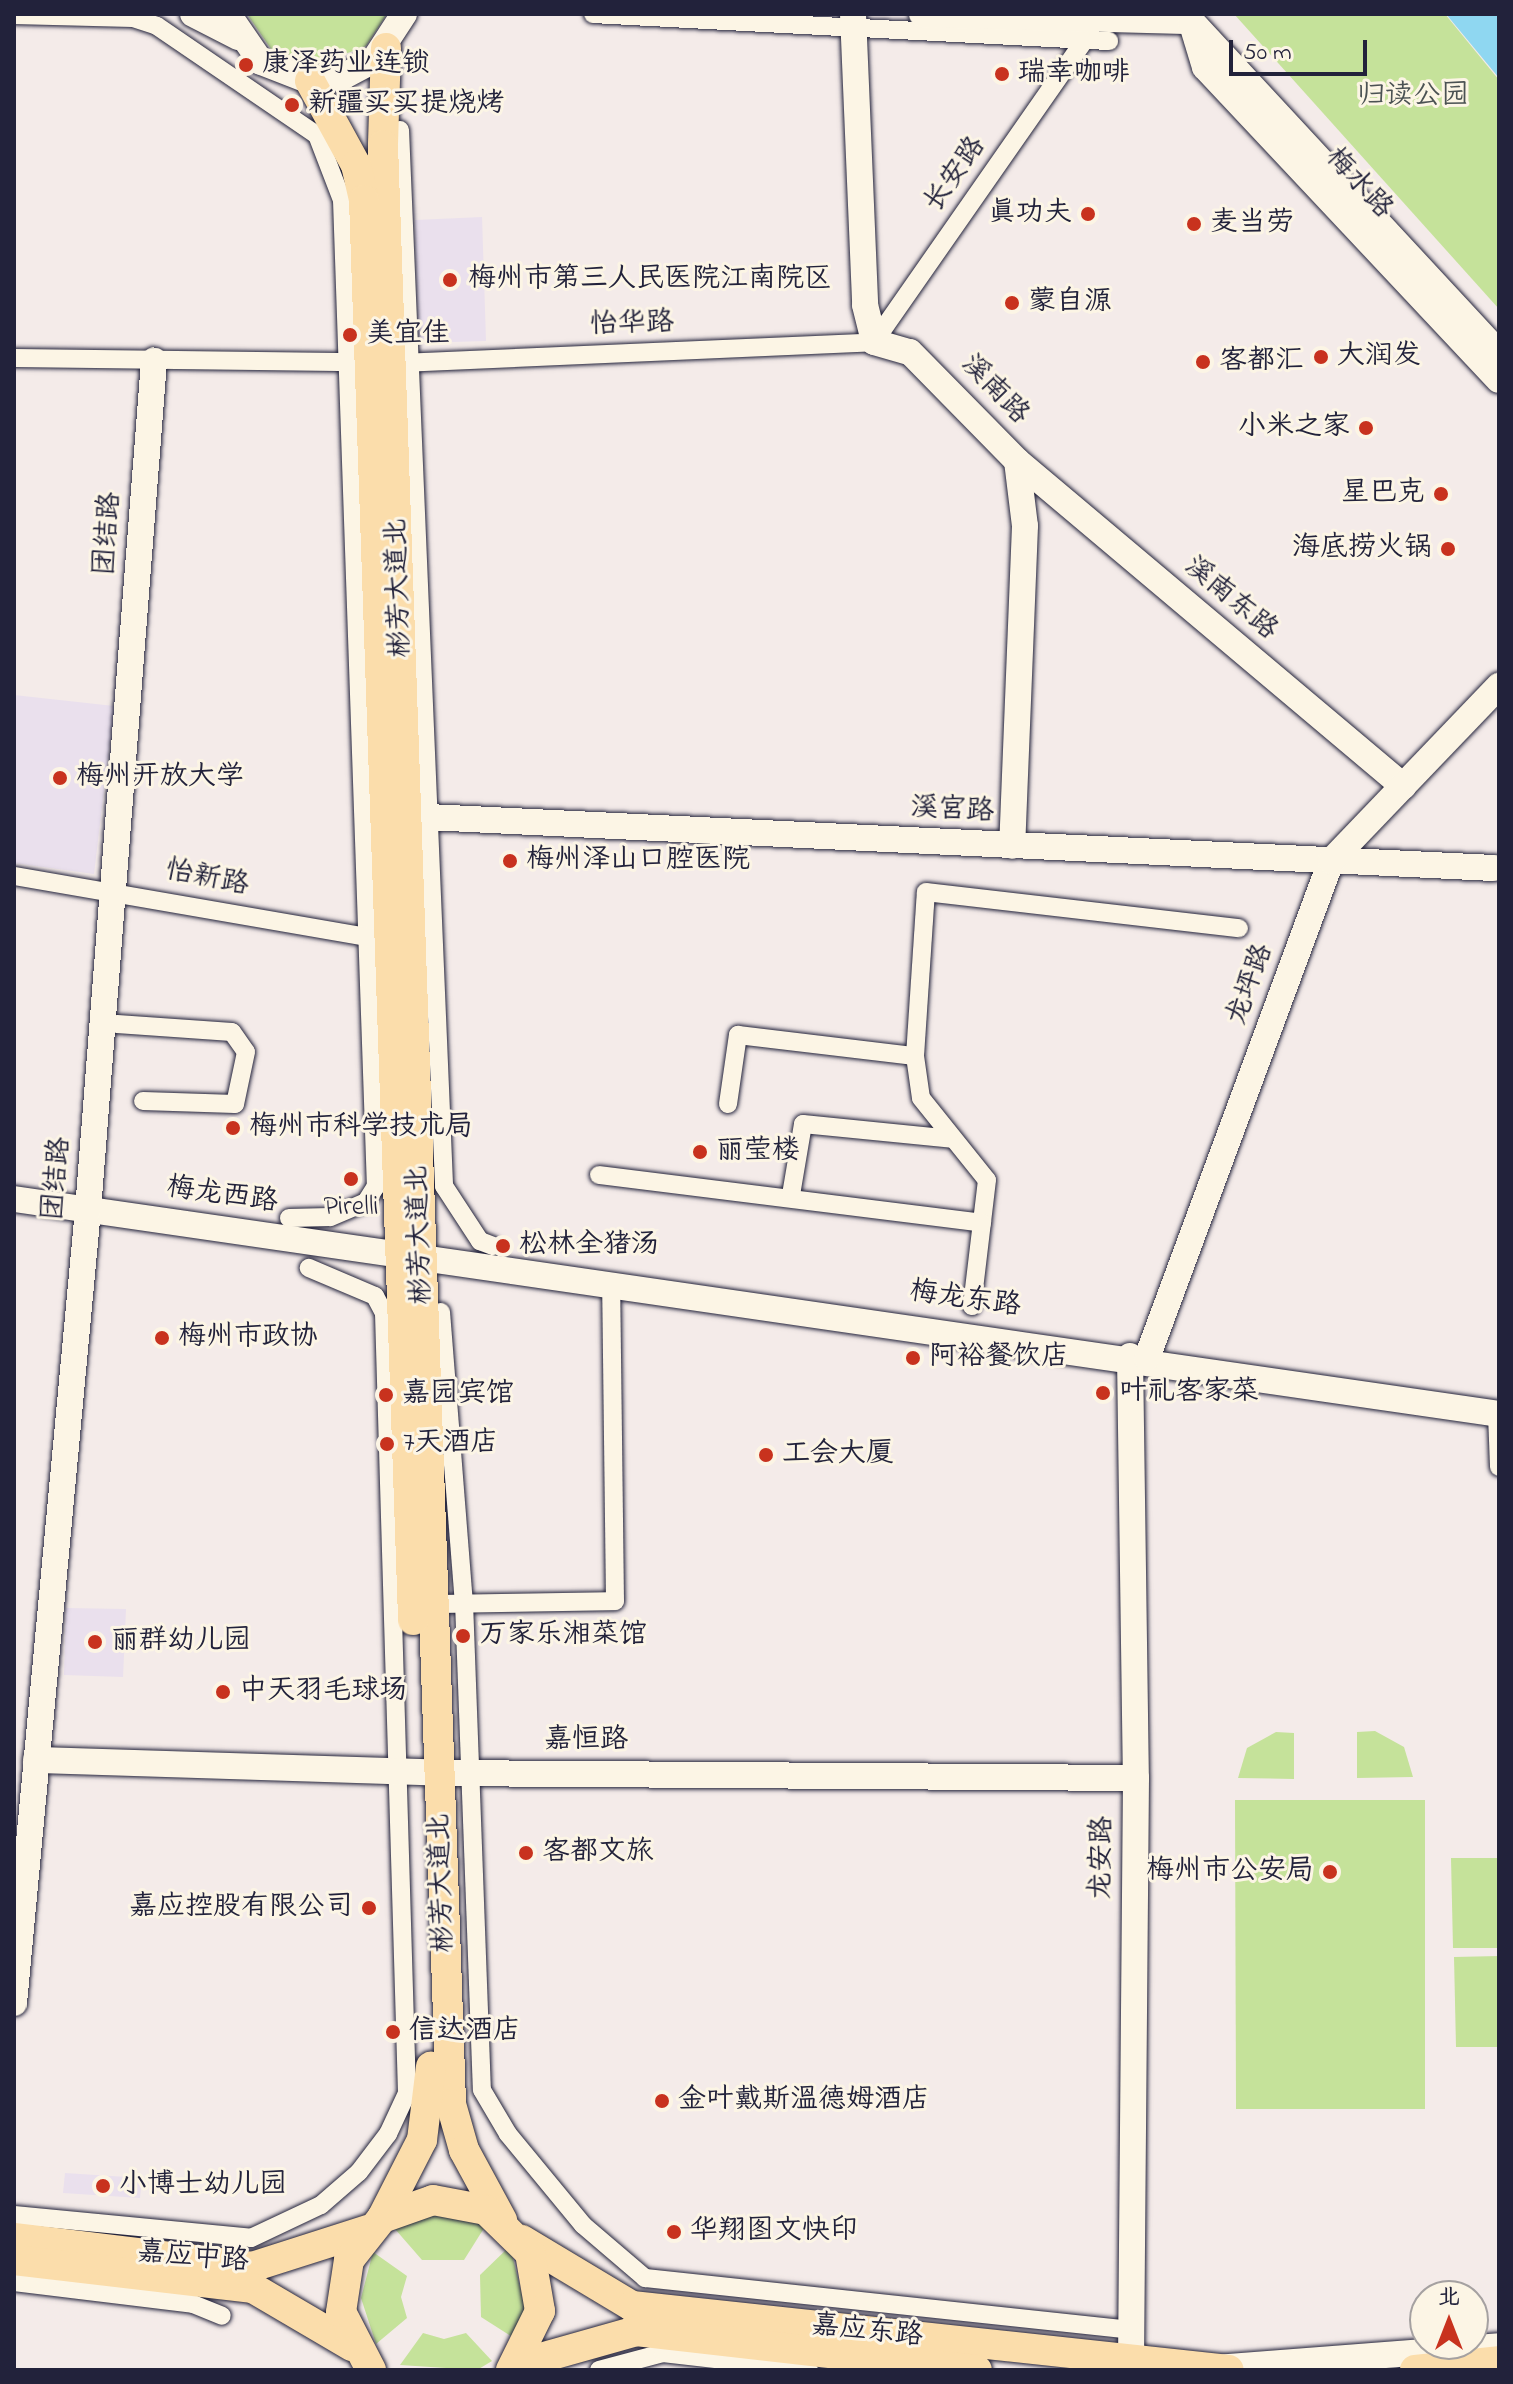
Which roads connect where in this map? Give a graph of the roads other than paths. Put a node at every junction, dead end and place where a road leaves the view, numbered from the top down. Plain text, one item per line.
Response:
1 (193, 14) edge
2 (426, 14) edge
3 (593, 14) edge
4 (922, 14) edge
5 (14, 15) edge
6 (1188, 17) edge
7 (854, 24) edge
8 (233, 25) edge
9 (396, 31) edge
10 (1084, 41) junction
11 (1109, 41) dead end
12 (310, 81) junction
13 (400, 130) dead end
14 (874, 342) junction
15 (1499, 353) edge
16 (14, 358) edge
17 (154, 361) junction
18 (380, 362) junction
19 (1499, 380) edge
20 (1017, 461) junction
21 (1499, 686) edge
22 (1403, 786) junction
23 (418, 816) junction
24 (1012, 846) junction
25 (1331, 861) junction
26 (1494, 868) dead end
27 (14, 876) edge
28 (115, 890) junction
29 (1239, 928) dead end
30 (379, 940) junction
31 (117, 1024) dead end
32 (915, 1056) junction
33 (143, 1101) dead end
34 (728, 1104) dead end
35 (952, 1139) junction
36 (599, 1175) dead end
37 (791, 1195) junction
38 (14, 1199) edge
39 (88, 1210) junction
40 (289, 1218) dead end
41 (982, 1223) junction
42 (493, 1246) dead end
43 (410, 1255) junction
44 (309, 1268) dead end
45 (611, 1283) junction
46 (972, 1306) dead end
47 (441, 1312) dead end
48 (1138, 1357) junction
49 (1498, 1414) edge
50 (1499, 1467) edge
51 (464, 1602) junction
52 (434, 1604) junction
53 (36, 1760) junction
54 (417, 1772) junction
55 (472, 1772) junction
56 (1136, 1778) junction
57 (14, 2003) edge
58 (14, 2215) edge
59 (375, 2224) junction
60 (512, 2230) junction
61 (14, 2238) edge
62 (14, 2260) edge
63 (14, 2282) edge
64 (222, 2316) dead end
65 (1131, 2330) junction
66 (352, 2346) junction
67 (1499, 2346) edge
68 (1131, 2361) junction
69 (1499, 2361) edge
70 (886, 2365) edge
71 (513, 2368) edge
72 (1223, 2369) edge
73 (371, 2370) edge
74 (599, 2370) edge
75 (809, 2370) edge
76 (977, 2370) edge
77 (1415, 2370) edge

1 - 8 street
2 - 9 street
3 - 7 street
4 - 6 street
5 - 18 street
6 - 15 street, 梅水路
6 - 19 street, 梅水路
7 - 10 street
7 - 14 street
8 - 12 street
9 - 12 street
9 - 18 main road, 彬芳大道北
10 - 11 street
10 - 14 street, 长安路
12 - 18 main road, 彬芳大道北
13 - 18 street
14 - 18 street, 怡华路
14 - 20 street, 溪南路
16 - 17 street, 怡华路
17 - 18 street, 怡华路
17 - 28 street, 团结路
18 - 23 main road, 彬芳大道北
18 - 30 main road, 彬芳大道北
20 - 22 street, 溪南东路
20 - 24 street, 溪南路
21 - 22 street, 龙坪路
22 - 25 street, 龙坪路
23 - 24 street, 溪宫路
23 - 42 street
23 - 43 main road, 彬芳大道北
24 - 25 street, 溪宫路
25 - 26 street, 溪宫路
25 - 48 street, 龙坪路
27 - 28 street, 怡新路
28 - 30 street, 怡新路
28 - 39 street, 团结路
29 - 32 street
30 - 40 street
30 - 43 main road, 彬芳大道北
31 - 33 street
32 - 34 street
32 - 35 street
35 - 37 street
35 - 41 street
36 - 37 street
37 - 41 street
38 - 39 street, 梅龙西路
39 - 43 street, 梅龙西路
39 - 53 street, 团结路
41 - 46 street
43 - 45 street, 梅龙东路
43 - 52 main road, 彬芳大道北
43 - 54 main road, 彬芳大道北
44 - 54 street
45 - 48 street, 梅龙东路
45 - 51 street
47 - 51 street
48 - 49 street, 梅龙东路
48 - 56 street, 龙安路
49 - 50 street
51 - 52 street
51 - 55 street
52 - 54 main road, 彬芳大道北
53 - 54 street, 嘉恒路
53 - 57 street, 团结路
54 - 55 street, 嘉恒路
54 - 58 street
54 - 59 main road, 彬芳大道北
54 - 60 main road, 彬芳大道北
55 - 56 street, 嘉恒路
55 - 65 street
56 - 65 street, 龙安路
59 - 60 main road, 嘉应中路
59 - 61 main road, 嘉应中路
59 - 66 main road, 彬芳大道北
60 - 68 main road, 嘉应东路
60 - 71 main road, 彬芳大道北
62 - 66 main road, 嘉应中路
63 - 64 street
65 - 68 street, 龙安路
66 - 73 main road
67 - 72 street
68 - 72 main road, 嘉应东路
69 - 77 main road
70 - 71 main road, 嘉应东路
70 - 76 main road, 嘉应东路
74 - 75 street

